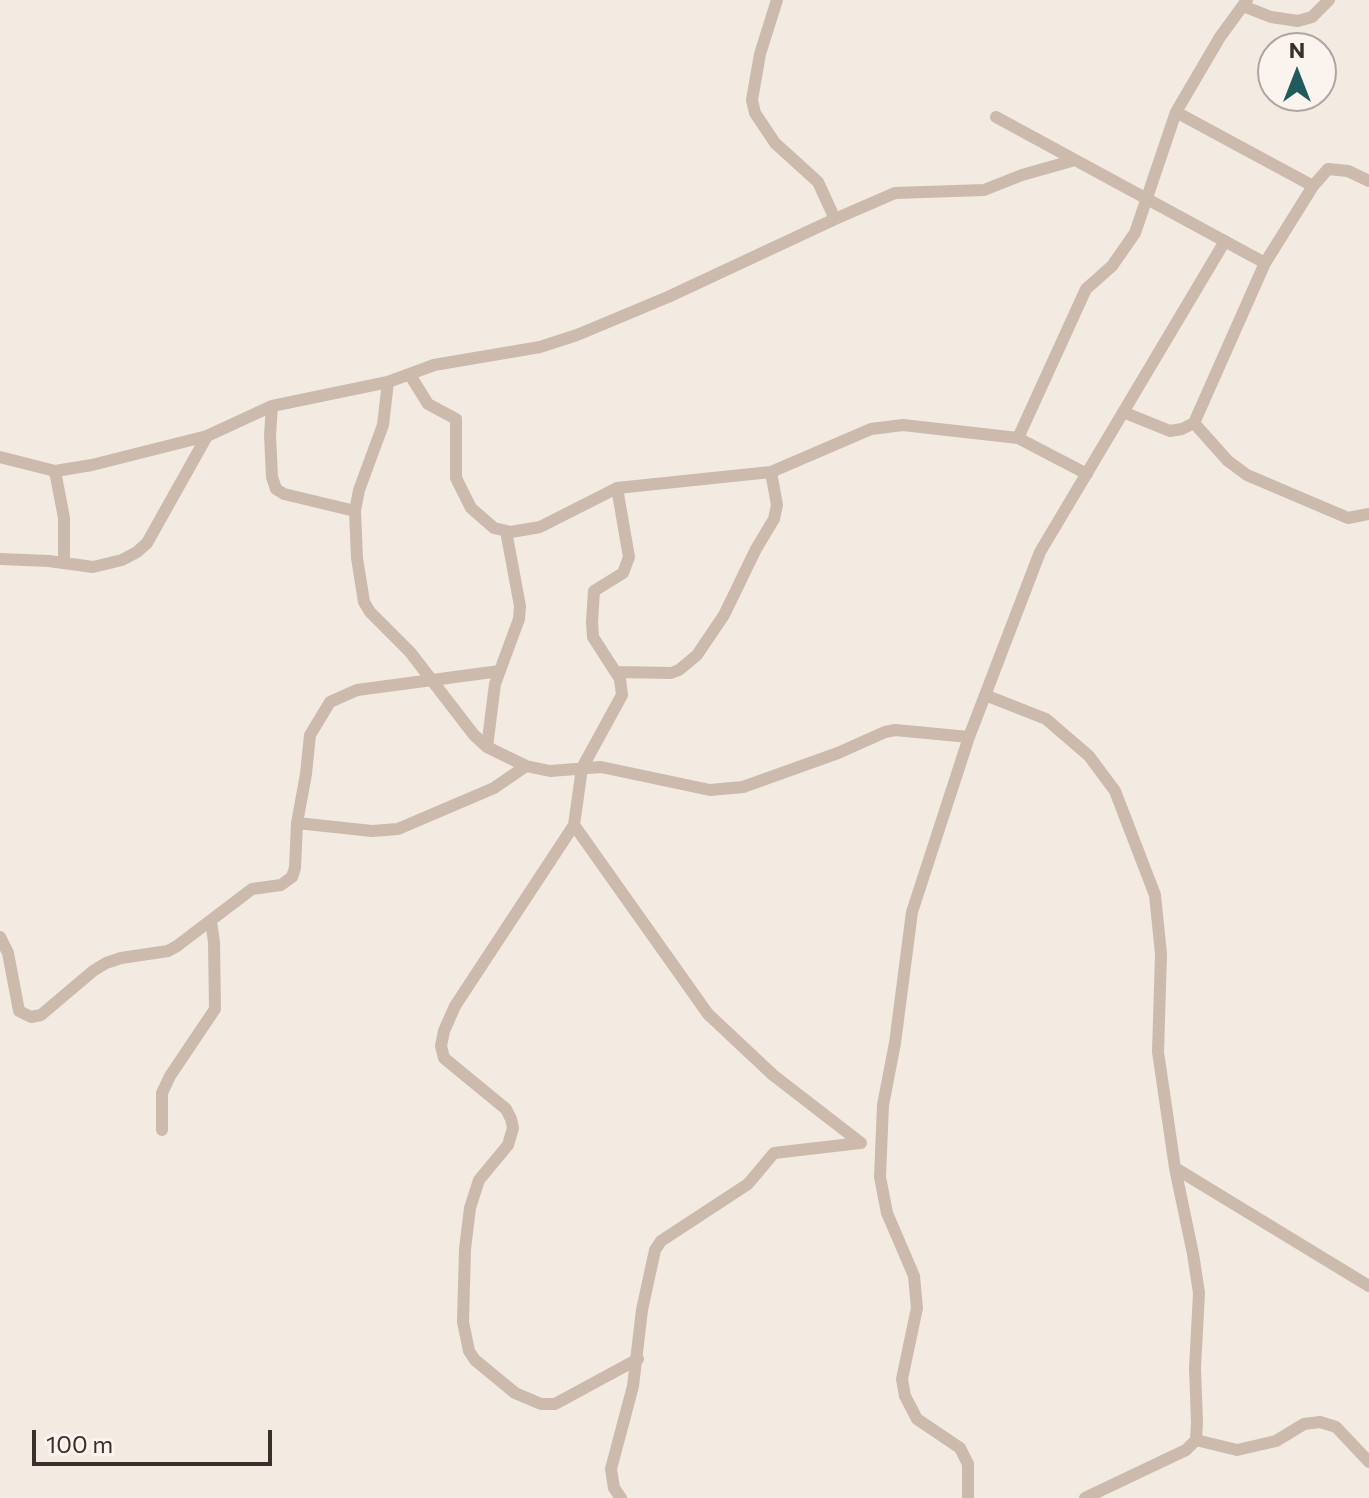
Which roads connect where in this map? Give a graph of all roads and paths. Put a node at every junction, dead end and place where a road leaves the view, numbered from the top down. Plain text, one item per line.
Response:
1 (777, 0) edge
2 (1329, 0) edge
3 (1245, 3) edge
4 (1176, 112) junction
5 (996, 117) dead end
6 (1075, 160) junction
7 (1369, 181) edge
8 (1313, 186) junction
9 (1145, 198) junction
10 (835, 219) junction
11 (1225, 241) junction
12 (1265, 263) junction
13 (410, 375) junction
14 (388, 382) junction
15 (272, 406) junction
16 (1123, 412) junction
17 (1194, 423) junction
18 (207, 436) junction
19 (1018, 438) junction
20 (0, 457) edge
21 (55, 471) junction
22 (771, 472) junction
23 (1087, 474) junction
24 (617, 488) junction
25 (355, 511) junction
26 (1369, 514) edge
27 (506, 531) junction
28 (0, 559) edge
29 (64, 563) junction
30 (500, 671) junction
31 (617, 672) junction
32 (430, 678) junction
33 (985, 695) junction
34 (969, 737) junction
35 (487, 747) junction
36 (526, 766) junction
37 (582, 768) junction
38 (297, 823) junction
39 (574, 825) junction
40 (211, 921) junction
41 (0, 937) edge
42 (162, 1130) dead end
43 (860, 1143) junction
44 (879, 1151) junction
45 (1175, 1168) junction
46 (1369, 1286) edge
47 (638, 1359) junction
48 (1196, 1440) junction
49 (1369, 1462) edge
50 (621, 1498) edge
51 (968, 1498) edge
52 (1085, 1498) edge

1 - 10 street
2 - 3 street
3 - 4 street
4 - 8 street
4 - 9 street
5 - 6 street
6 - 9 street
6 - 10 street
7 - 8 street
8 - 12 street
9 - 11 street
9 - 19 street
10 - 13 street
11 - 12 street
11 - 16 street
12 - 17 street
13 - 14 street
13 - 27 street
14 - 15 street
14 - 25 street
15 - 18 street
15 - 25 street
16 - 17 street
16 - 23 street
17 - 26 street
18 - 21 street
18 - 29 street
19 - 22 street
19 - 23 street
20 - 21 street
21 - 29 street
22 - 24 street
22 - 31 street
23 - 33 street
24 - 27 street
24 - 31 street
25 - 32 street
27 - 30 street
28 - 29 street
30 - 32 street
30 - 35 street
31 - 37 street
32 - 35 street
32 - 38 street
33 - 34 street
33 - 45 street
34 - 37 street
34 - 44 street
35 - 36 street
36 - 37 street
36 - 38 street
37 - 39 street
38 - 40 street
39 - 43 street
39 - 47 street
40 - 41 street
40 - 42 street
43 - 44 street
43 - 47 street
44 - 51 street
45 - 46 street
45 - 48 street
47 - 50 street
48 - 49 street
48 - 52 street

